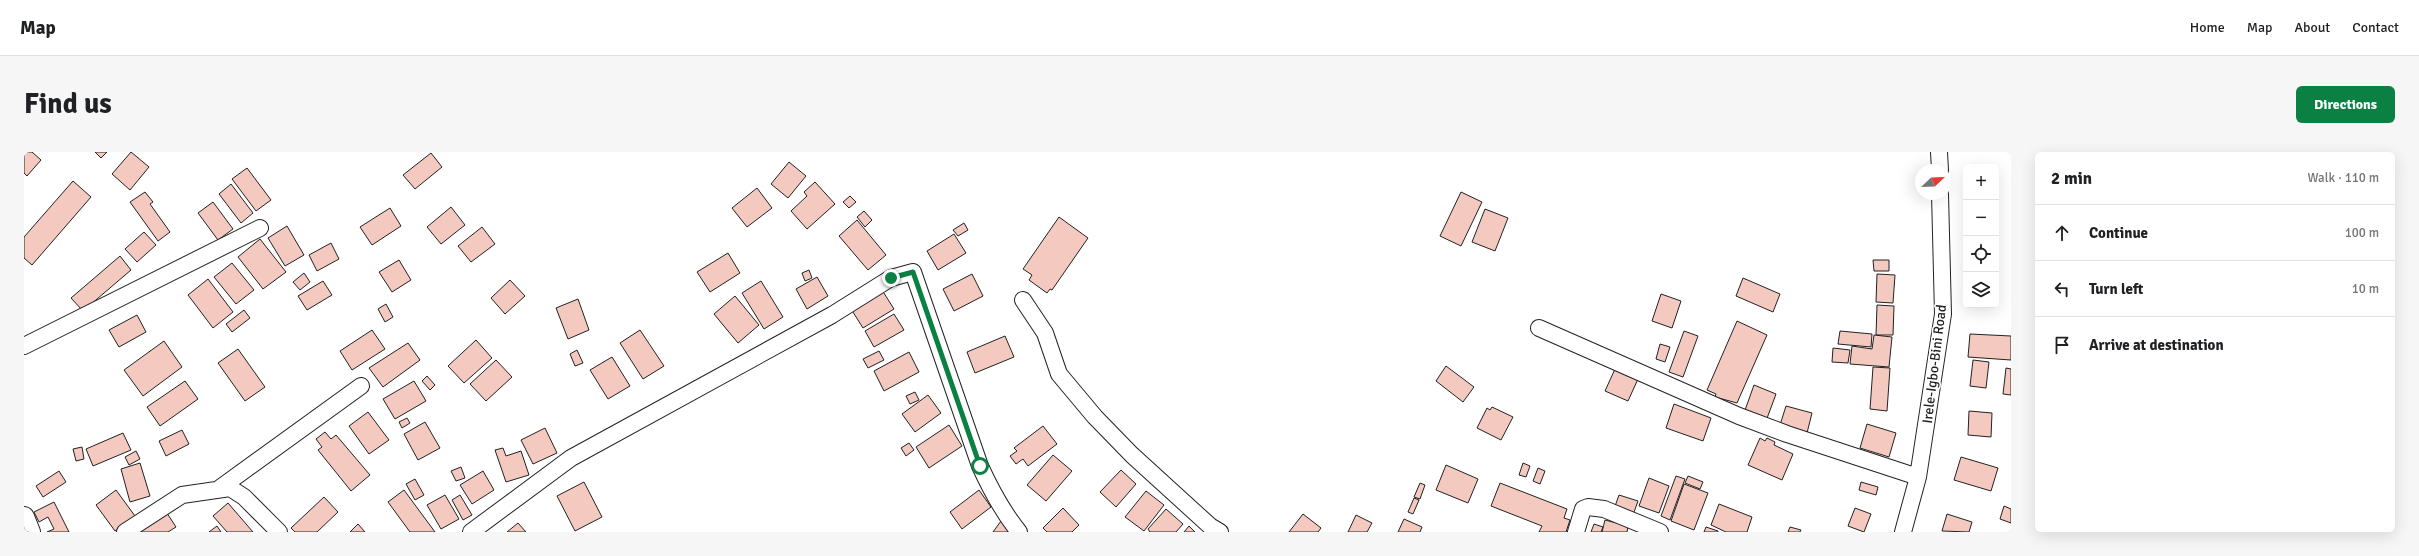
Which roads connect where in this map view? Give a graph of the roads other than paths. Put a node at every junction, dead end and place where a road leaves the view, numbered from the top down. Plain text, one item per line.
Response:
1 (1939, 152) edge
2 (1940, 164) edge
3 (1940, 200) edge
4 (260, 228) dead end
5 (1023, 300) dead end
6 (1539, 328) dead end
7 (24, 346) edge
8 (361, 386) dead end
9 (1918, 477) junction
10 (220, 488) junction
11 (24, 517) edge
12 (30, 532) edge
13 (125, 532) edge
14 (279, 532) edge
15 (471, 532) edge
16 (1019, 532) edge
17 (1220, 532) edge
18 (1576, 532) edge
19 (1660, 532) edge
20 (1903, 532) edge

1 - 2 street
3 - 9 street, Irele-Igbo-Bini Road
4 - 7 street
5 - 17 street
6 - 9 street
8 - 10 street
9 - 20 street, Irele-Igbo-Bini Road
10 - 13 street
10 - 14 street
11 - 12 main road
15 - 16 street
18 - 19 street

